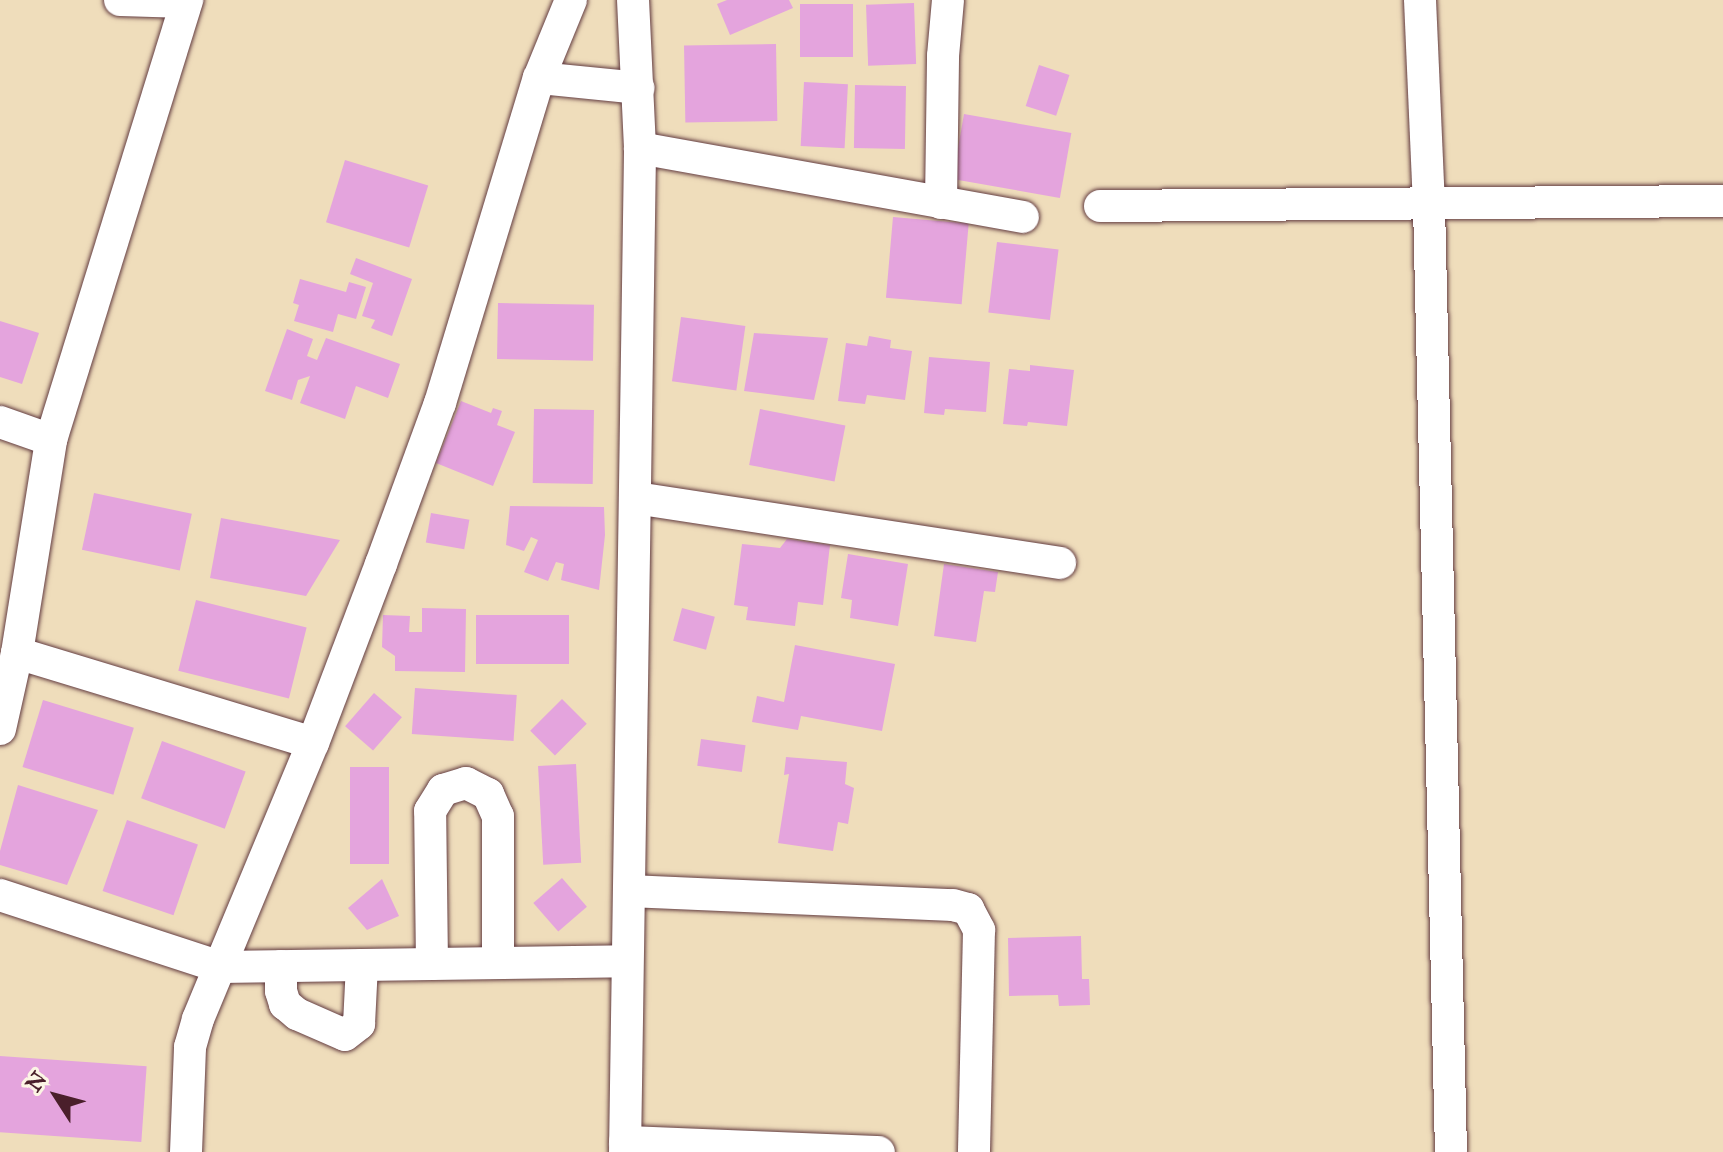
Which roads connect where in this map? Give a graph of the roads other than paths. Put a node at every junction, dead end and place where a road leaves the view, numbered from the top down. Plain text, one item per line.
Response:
1 (120, 0) edge
2 (571, 0) edge
3 (633, 0) edge
4 (948, 0) edge
5 (1420, 0) edge
6 (186, 1) edge
7 (539, 78) junction
8 (639, 88) junction
9 (640, 148) junction
10 (1723, 201) edge
11 (941, 203) junction
12 (1429, 205) junction
13 (1100, 206) dead end
14 (1023, 217) dead end
15 (0, 422) edge
16 (51, 440) junction
17 (636, 498) junction
18 (1060, 563) dead end
19 (17, 653) junction
20 (0, 729) edge
21 (313, 743) junction
22 (629, 891) junction
23 (0, 895) edge
24 (627, 961) junction
25 (498, 963) junction
26 (432, 964) junction
27 (362, 965) junction
28 (281, 966) junction
29 (220, 967) junction
30 (625, 1147) edge
31 (186, 1152) edge
32 (879, 1152) edge
33 (974, 1152) edge
34 (1451, 1152) edge

1 - 6 street
2 - 7 street
3 - 8 street
4 - 11 street
5 - 12 street
6 - 16 street
7 - 8 street
7 - 21 street
8 - 9 street
9 - 11 street
9 - 17 street
10 - 12 street
11 - 14 street
12 - 13 street
12 - 34 street
15 - 16 street
16 - 19 street
17 - 18 street
17 - 22 street
19 - 20 street
19 - 21 street
21 - 29 street
22 - 24 street
22 - 33 street
23 - 29 street
24 - 25 street
24 - 30 street
25 - 26 street
25 - 26 street
26 - 27 street
27 - 28 street
27 - 28 street
28 - 29 street
29 - 31 street
30 - 32 street

